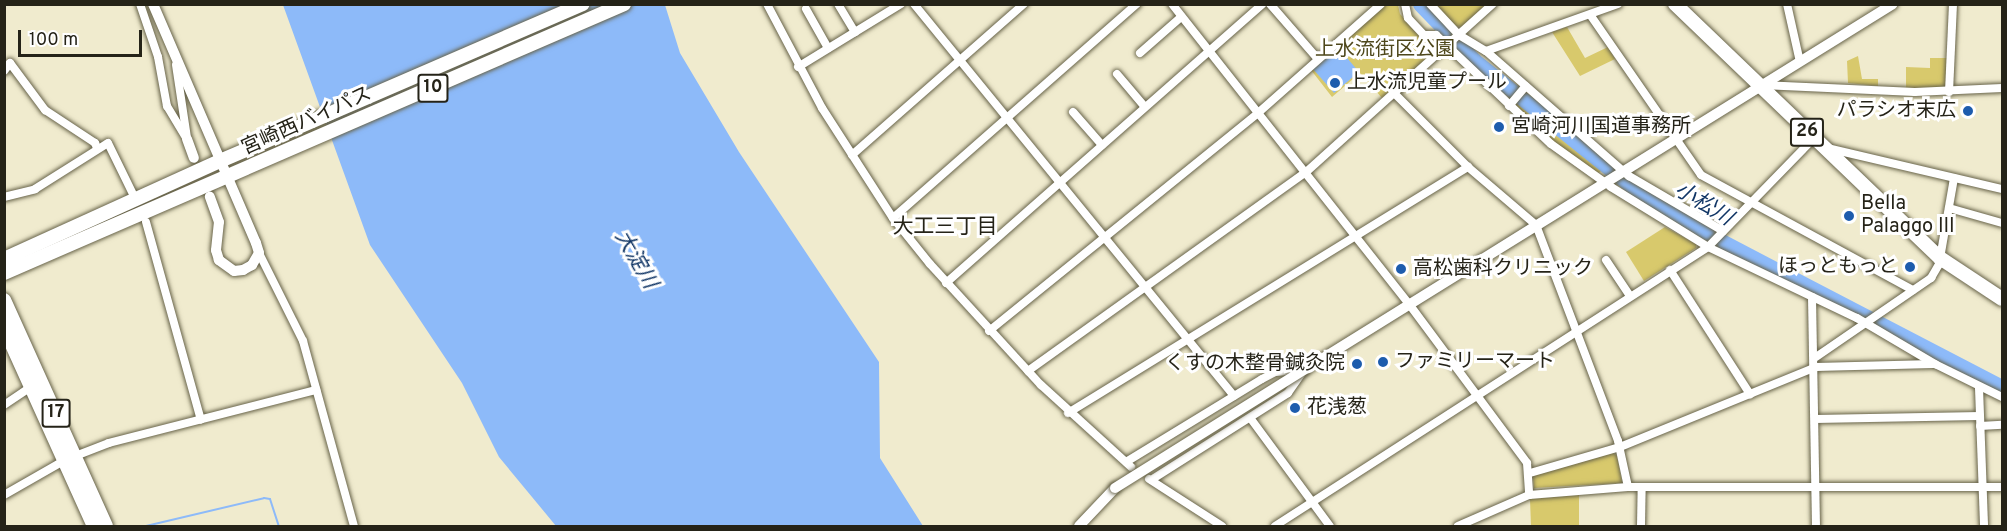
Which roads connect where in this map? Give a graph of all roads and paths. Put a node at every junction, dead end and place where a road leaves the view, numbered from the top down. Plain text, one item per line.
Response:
1 (140, 4) edge
2 (153, 4) edge
3 (583, 4) edge
4 (624, 4) edge
5 (767, 4) edge
6 (838, 4) edge
7 (901, 4) edge
8 (914, 4) edge
9 (1024, 4) edge
10 (1137, 4) edge
11 (1172, 4) edge
12 (1263, 4) edge
13 (1270, 4) edge
14 (1381, 4) edge
15 (1405, 4) edge
16 (1430, 4) edge
17 (1493, 4) edge
18 (1618, 4) edge
19 (1675, 4) edge
20 (1787, 4) edge
21 (1893, 4) edge
22 (1953, 4) edge
23 (806, 9) dead end
24 (1591, 16) junction
25 (1181, 17) junction
26 (855, 32) junction
27 (1459, 35) junction
28 (1447, 46) junction
29 (828, 48) junction
30 (173, 50) junction
31 (1209, 51) junction
32 (1486, 51) junction
33 (1140, 53) dead end
34 (1318, 59) junction
35 (960, 61) junction
36 (1800, 62) junction
37 (798, 67) junction
38 (4, 71) edge
39 (1117, 74) dead end
40 (1759, 85) junction
41 (1526, 86) junction
42 (2002, 88) edge
43 (1949, 92) junction
44 (1394, 93) junction
45 (1509, 106) junction
46 (1145, 107) junction
47 (1073, 112) dead end
48 (1258, 113) junction
49 (1007, 118) junction
50 (1677, 138) junction
51 (1814, 138) junction
52 (187, 139) junction
53 (1102, 145) junction
54 (98, 148) junction
55 (1826, 148) junction
56 (852, 155) junction
57 (194, 158) dead end
58 (220, 161) junction
59 (1468, 167) junction
60 (1622, 170) junction
61 (1305, 173) junction
62 (228, 177) junction
63 (1954, 178) junction
64 (1606, 181) junction
65 (1060, 184) junction
66 (2002, 189) edge
67 (132, 192) dead end
68 (4, 197) edge
69 (210, 197) dead end
70 (1750, 204) junction
71 (1949, 208) junction
72 (893, 218) junction
73 (147, 222) dead end
74 (2002, 223) edge
75 (1536, 225) junction
76 (1723, 231) junction
77 (1356, 236) junction
78 (1103, 237) junction
79 (1708, 247) junction
80 (259, 253) junction
81 (1940, 258) junction
82 (4, 259) edge
83 (1606, 260) dead end
84 (1670, 270) junction
85 (4, 273) edge
86 (946, 283) junction
87 (1145, 288) junction
88 (1913, 290) junction
89 (1629, 296) junction
90 (1812, 297) junction
91 (2002, 299) edge
92 (4, 300) edge
93 (1409, 304) junction
94 (1864, 322) junction
95 (4, 327) edge
96 (1576, 330) junction
97 (990, 331) junction
98 (1188, 340) junction
99 (1816, 357) junction
100 (1935, 364) junction
101 (1816, 367) junction
102 (1304, 370) junction
103 (1028, 371) junction
104 (32, 387) junction
105 (1979, 388) junction
106 (316, 390) junction
107 (1750, 394) junction
108 (1477, 395) junction
109 (1234, 396) junction
110 (2002, 397) edge
111 (4, 405) edge
112 (1068, 413) junction
113 (1980, 416) junction
114 (1251, 419) junction
115 (1815, 419) junction
116 (201, 420) junction
117 (2002, 425) edge
118 (1980, 426) junction
119 (1620, 447) junction
120 (70, 459) junction
121 (1530, 473) junction
122 (1983, 486) junction
123 (1628, 487) junction
124 (1642, 487) junction
125 (2002, 487) edge
126 (1815, 488) junction
127 (4, 495) edge
128 (1529, 495) junction
129 (1312, 502) junction
130 (94, 526) edge
131 (106, 526) edge
132 (354, 526) edge
133 (1079, 526) edge
134 (1222, 526) edge
135 (1275, 526) edge
136 (1330, 526) edge
137 (1458, 526) edge
138 (1641, 526) edge
139 (1816, 526) edge
140 (1984, 526) edge

1 - 52 street
2 - 30 street
3 - 58 main road, 宮崎西バイパス / 10
4 - 62 main road, 宮崎西バイパス / 10
5 - 37 street
6 - 26 street
7 - 26 street
8 - 35 street
9 - 35 street
10 - 49 street
11 - 25 street
12 - 31 street
13 - 34 street
14 - 34 street
15 - 28 street
16 - 27 street
17 - 27 street
18 - 24 street
19 - 40 main road, 26
20 - 36 street
21 - 36 street
22 - 43 street
23 - 29 street
24 - 32 street
24 - 50 street
25 - 31 street
25 - 33 street
26 - 29 street
27 - 28 street
27 - 32 street
28 - 44 street
28 - 45 street
29 - 37 street
30 - 52 street
30 - 58 street
31 - 46 street
31 - 48 street
32 - 41 street
34 - 48 street
35 - 49 street
35 - 56 street
36 - 40 street
37 - 56 street
38 - 54 street
39 - 46 street
40 - 43 street
40 - 50 street
40 - 51 main road, 26
41 - 45 street
41 - 60 street
42 - 43 street
44 - 59 street
44 - 61 street
45 - 64 street
46 - 53 street
47 - 53 street
48 - 61 street
48 - 78 street
49 - 65 street
49 - 72 street
50 - 60 street
50 - 70 street
51 - 55 main road, 26
51 - 70 street
52 - 57 street
53 - 65 street
54 - 67 street
54 - 68 street
55 - 63 street
55 - 81 main road, 26
56 - 72 street
58 - 62 street
58 - 82 main road, 宮崎西バイパス / 10
59 - 75 street
59 - 77 street
60 - 64 street
60 - 76 street
61 - 77 street
61 - 87 street
62 - 80 street
62 - 85 main road, 宮崎西バイパス / 10
63 - 66 street
63 - 71 street
64 - 75 street
64 - 79 street
65 - 78 street
65 - 86 street
69 - 80 street
70 - 76 street
70 - 88 street
71 - 74 street
71 - 81 street
72 - 86 street
73 - 116 street
75 - 93 street
75 - 96 street
76 - 79 street
77 - 93 street
77 - 98 street
78 - 87 street
78 - 97 street
79 - 84 street
79 - 90 street
80 - 106 street
81 - 88 street
81 - 91 main road, 26
83 - 89 street
84 - 89 street
84 - 107 street
86 - 97 street
87 - 98 street
87 - 103 street
88 - 94 street
89 - 96 street
90 - 94 street
90 - 99 street
92 - 120 main road, 17
93 - 102 street
93 - 108 street
94 - 99 street
94 - 100 street
95 - 104 main road, 17
96 - 108 street
96 - 119 street
97 - 103 street
98 - 109 street
98 - 112 street
99 - 101 street
100 - 101 street
100 - 105 street
101 - 107 street
101 - 115 street
102 - 109 street
102 - 114 street
102 - 133 street, bridge
103 - 112 street
104 - 111 street
104 - 120 main road, 17
105 - 110 street
105 - 113 street
106 - 116 street
106 - 132 street
107 - 119 street
108 - 121 street
108 - 129 street
109 - 112 street
113 - 115 street
113 - 118 street
114 - 129 street
114 - 134 street
115 - 126 street
116 - 120 street
117 - 118 street
118 - 122 street
119 - 121 street
119 - 123 street
120 - 127 street
120 - 130 main road, 17
120 - 131 main road, 17
121 - 128 street
122 - 125 street
122 - 126 street
122 - 140 street
123 - 124 street
123 - 128 street
124 - 126 street
124 - 138 street
126 - 139 street
128 - 137 street
129 - 135 street
129 - 136 street

